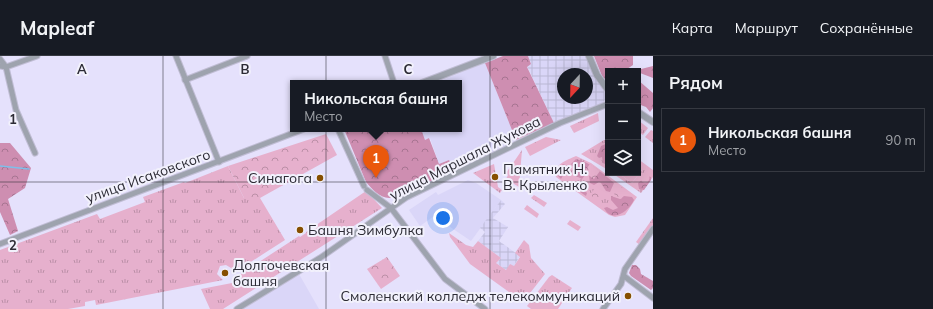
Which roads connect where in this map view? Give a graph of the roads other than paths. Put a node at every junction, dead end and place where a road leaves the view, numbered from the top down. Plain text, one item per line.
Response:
1 (37, 56) edge
2 (176, 56) edge
3 (247, 56) edge
4 (385, 56) edge
5 (493, 56) edge
6 (589, 56) edge
7 (0, 59) edge
8 (3, 67) edge
9 (185, 80) junction
10 (393, 80) edge
11 (430, 80) edge
12 (605, 86) edge
13 (605, 105) edge
14 (641, 114) edge
15 (653, 122) edge
16 (296, 132) edge
17 (339, 132) edge
18 (35, 153) dead end
19 (219, 162) junction
20 (391, 208) junction
21 (653, 229) edge
22 (0, 244) edge
23 (624, 276) junction
24 (653, 298) edge
25 (237, 309) edge
26 (485, 309) edge
27 (603, 309) edge

1 - 8 street
2 - 9 street
3 - 9 street
4 - 10 street
5 - 11 street
6 - 12 street
7 - 8 street
8 - 18 street
9 - 19 street
13 - 20 street, улица Маршала Жукова
14 - 15 street
16 - 19 street, улица Исаковского
17 - 20 street
19 - 22 street, улица Исаковского
20 - 25 street, улица Маршала Жукова
20 - 26 street
21 - 23 street
23 - 24 street
23 - 27 street

